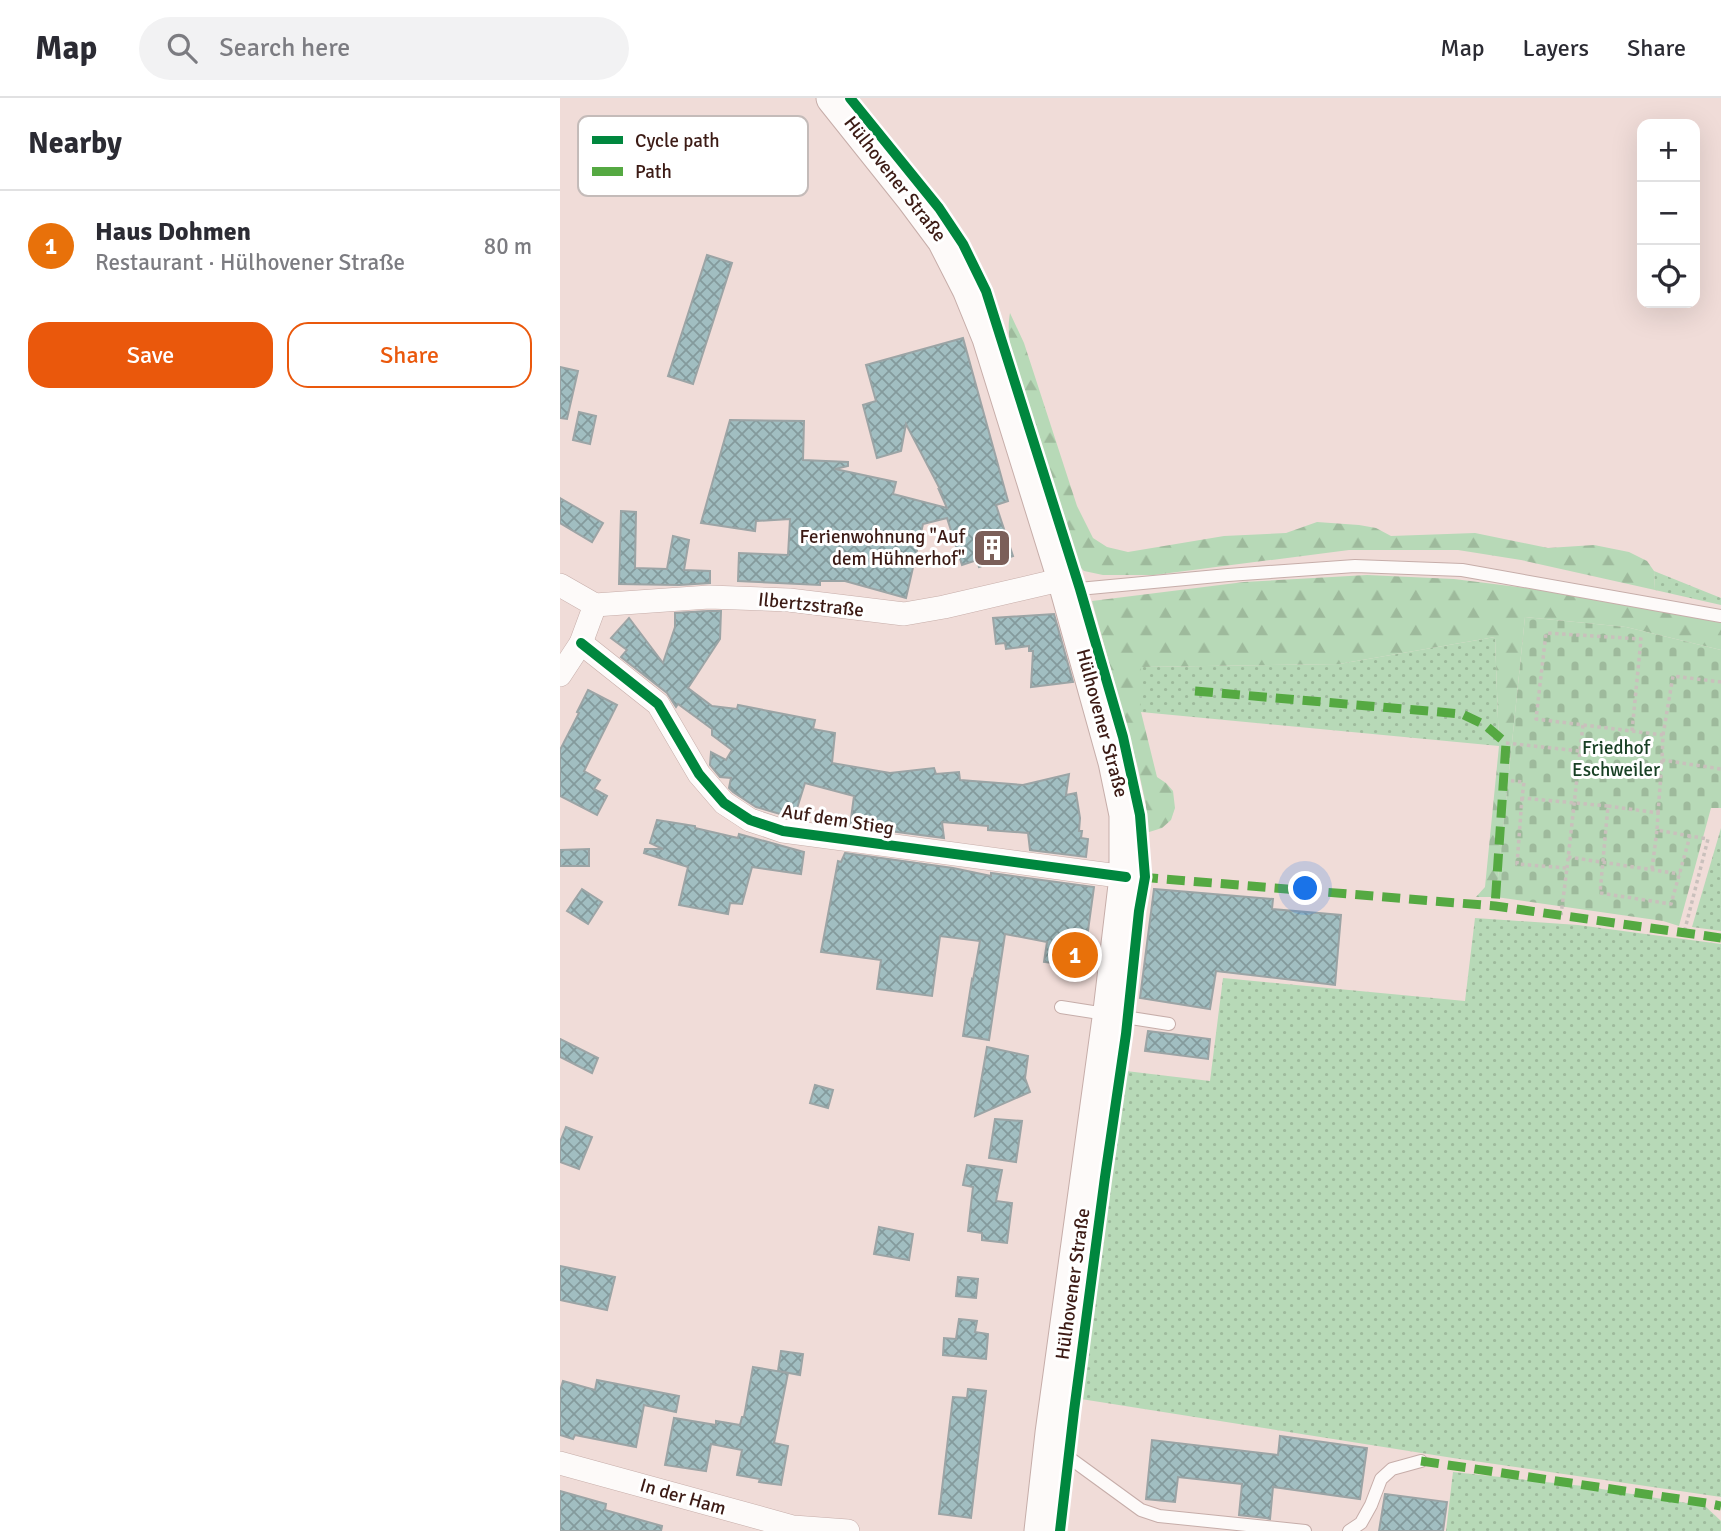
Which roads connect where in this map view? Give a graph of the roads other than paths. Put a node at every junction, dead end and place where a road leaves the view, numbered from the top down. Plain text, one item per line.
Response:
1 (832, 98) edge
2 (560, 585) edge
3 (1065, 585) junction
4 (595, 605) junction
5 (1721, 616) edge
6 (581, 643) junction
7 (560, 675) edge
8 (1126, 877) junction
9 (1061, 1007) dead end
10 (1109, 1015) junction
11 (1169, 1024) dead end
12 (1049, 1456) junction
13 (1421, 1461) dead end
14 (560, 1463) edge
15 (793, 1529) edge
16 (848, 1531) edge
17 (1041, 1531) edge
18 (1305, 1531) edge
19 (1349, 1531) edge

1 - 3 main road, Hülhovener Straße
2 - 4 street
3 - 4 street, Ilbertzstraße
3 - 5 lane
3 - 8 main road, Hülhovener Straße
4 - 6 street
6 - 7 street
6 - 8 street, Auf dem Stieg
8 - 10 main road, Hülhovener Straße
9 - 10 lane
10 - 11 lane
10 - 12 main road, Hülhovener Straße
12 - 17 main road, Hülhovener Straße
12 - 18 lane
13 - 19 lane
14 - 15 street, In der Ham
15 - 16 street, In der Ham

